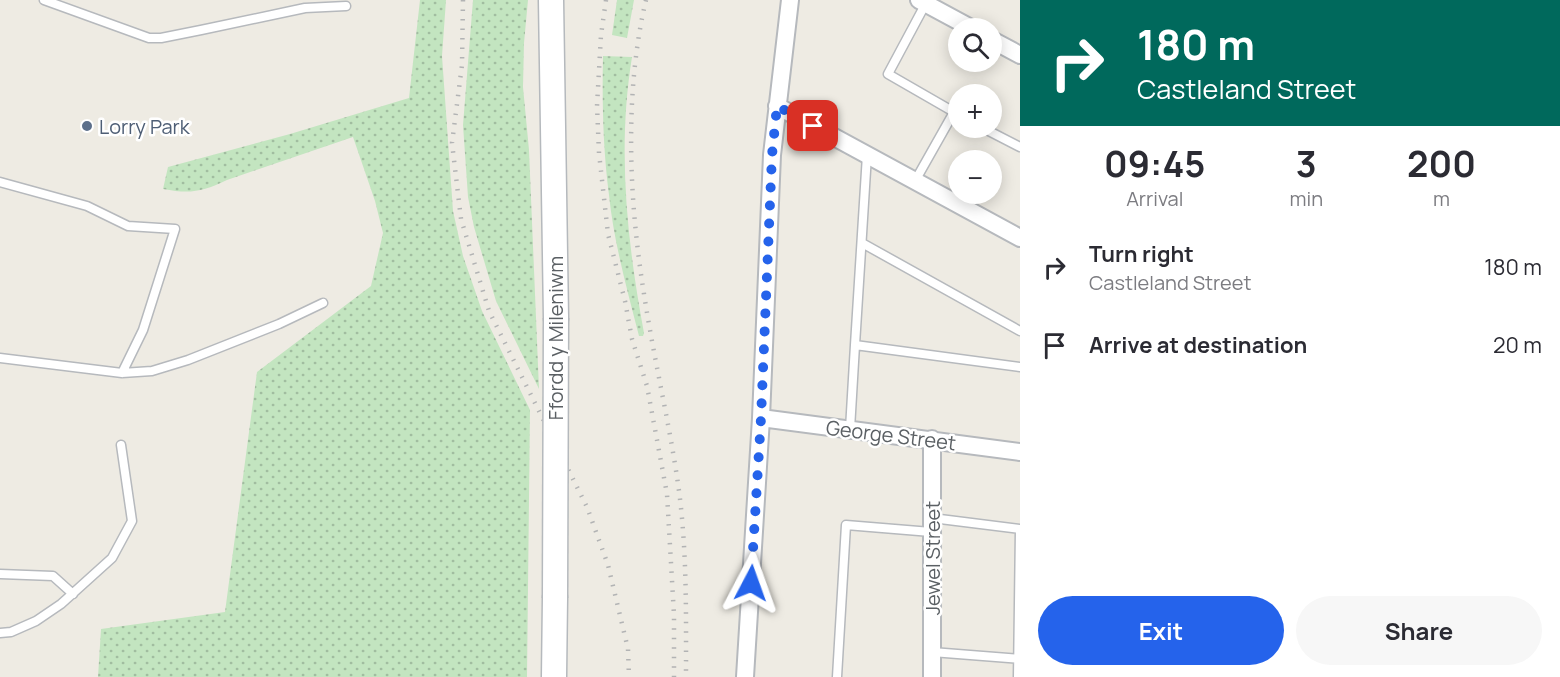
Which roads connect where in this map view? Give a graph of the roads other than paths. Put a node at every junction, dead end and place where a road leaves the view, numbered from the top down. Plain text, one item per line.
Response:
1 (44, 0) edge
2 (551, 0) edge
3 (790, 0) edge
4 (924, 1) edge
5 (346, 6) dead end
6 (954, 18) edge
7 (1002, 45) edge
8 (1020, 55) edge
9 (777, 106) junction
10 (948, 108) edge
11 (948, 126) edge
12 (1002, 138) edge
13 (1020, 147) edge
14 (867, 155) junction
15 (915, 181) junction
16 (0, 182) edge
17 (1020, 238) edge
18 (862, 243) junction
19 (323, 303) dead end
20 (1020, 331) edge
21 (855, 345) junction
22 (0, 358) edge
23 (1020, 367) edge
24 (122, 373) junction
25 (761, 418) junction
26 (850, 429) junction
27 (932, 439) junction
28 (121, 445) dead end
29 (1020, 452) edge
30 (932, 525) junction
31 (1020, 529) edge
32 (0, 574) edge
33 (73, 594) junction
34 (0, 633) edge
35 (932, 652) junction
36 (1019, 659) edge
37 (554, 677) edge
38 (745, 677) edge
39 (837, 677) edge
40 (932, 677) edge
41 (1018, 677) edge

1 - 5 lane
2 - 37 street, Ffordd y Mileniwm, bridge
3 - 9 street
4 - 6 street
4 - 10 lane
7 - 8 street
9 - 14 street
9 - 25 street
11 - 15 lane
12 - 13 lane
14 - 15 street
14 - 18 lane
15 - 17 street
16 - 24 lane
18 - 20 lane
18 - 21 lane
19 - 24 lane
21 - 23 lane
21 - 26 lane
22 - 24 lane
25 - 26 street, George Street
25 - 38 street
26 - 27 street, George Street
27 - 29 street, George Street
27 - 30 street, Jewel Street
28 - 33 lane
30 - 31 lane
30 - 35 street, Jewel Street
30 - 39 lane
31 - 36 lane
32 - 33 lane
33 - 34 lane
35 - 36 lane
35 - 40 street, Jewel Street
36 - 41 lane

